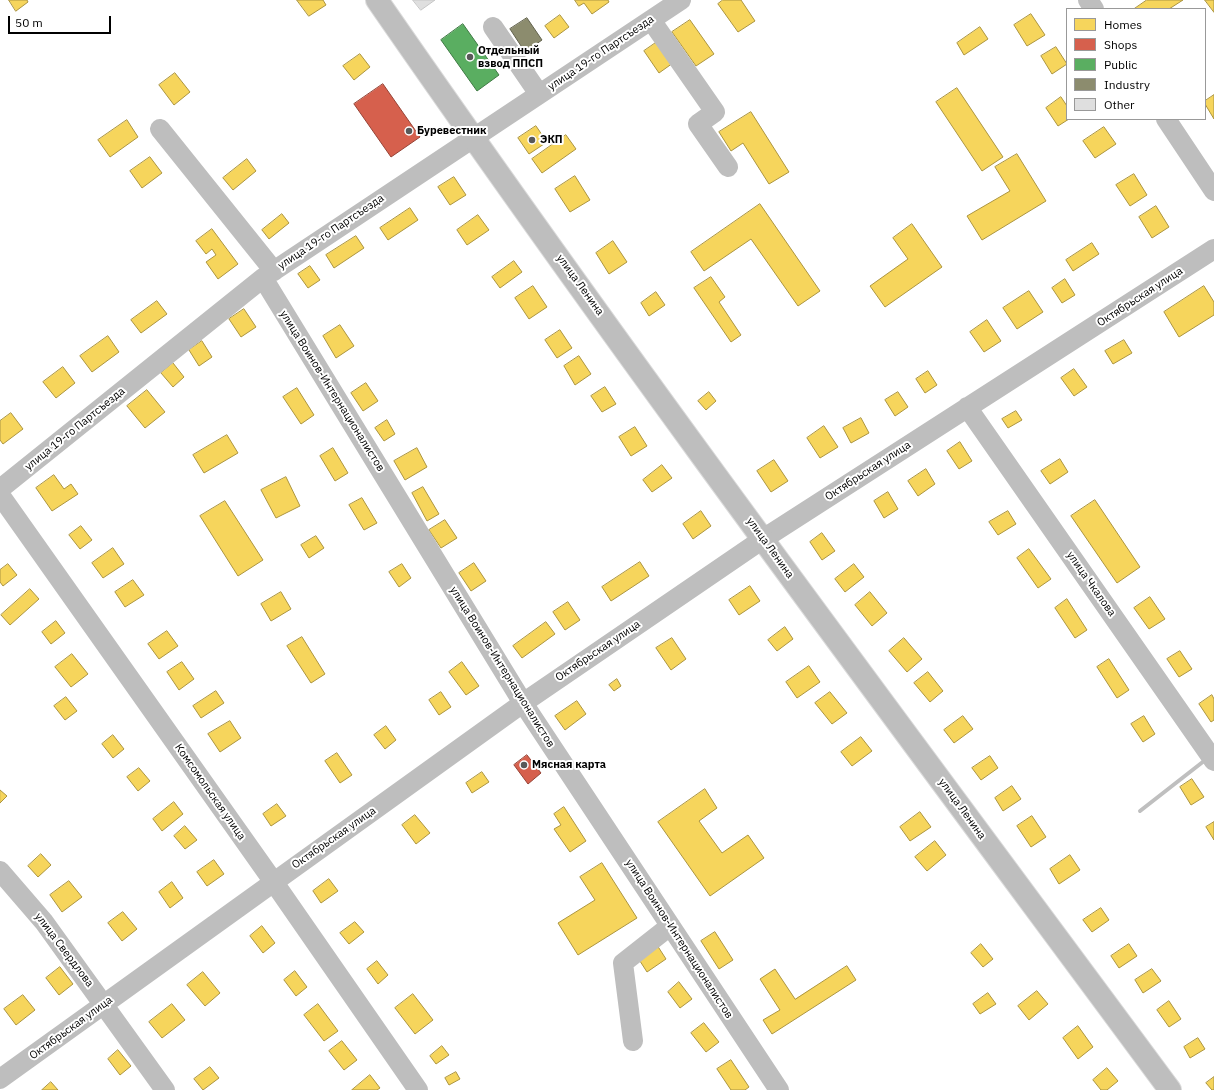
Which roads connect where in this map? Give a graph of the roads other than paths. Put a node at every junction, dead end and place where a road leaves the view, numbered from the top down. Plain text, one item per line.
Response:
1 (377, 0) edge
2 (681, 0) edge
3 (651, 20) junction
4 (493, 26) dead end
5 (539, 94) junction
6 (1167, 120) edge
7 (160, 129) dead end
8 (473, 138) junction
9 (728, 167) dead end
10 (1214, 192) edge
11 (1214, 249) edge
12 (268, 274) junction
13 (967, 407) junction
14 (0, 489) edge
15 (0, 496) edge
16 (763, 539) junction
17 (523, 703) junction
18 (1214, 761) edge
19 (0, 871) edge
20 (273, 881) junction
21 (670, 926) junction
22 (104, 1004) junction
23 (633, 1041) dead end
24 (0, 1079) edge
25 (166, 1090) edge
26 (418, 1090) edge
27 (779, 1090) edge
28 (1170, 1090) edge

1 - 8 main road, улица Ленина
2 - 3 street, улица 19-го Партсъезда
3 - 5 street, улица 19-го Партсъезда
3 - 9 street
4 - 5 street
5 - 8 street, улица 19-го Партсъезда
6 - 10 street
7 - 12 street, улица Воинов-Интернационалистов
8 - 12 street, улица 19-го Партсъезда
8 - 16 main road, улица Ленина
11 - 13 street, Октябрьская улица
12 - 14 street, улица 19-го Партсъезда
12 - 17 street, улица Воинов-Интернационалистов
13 - 16 street, Октябрьская улица
13 - 18 street, улица Чкалова
15 - 20 street, Комсомольская улица
16 - 17 street, Октябрьская улица
16 - 28 main road, улица Ленина
17 - 20 street, Октябрьская улица
17 - 21 street, улица Воинов-Интернационалистов
19 - 22 street, улица Свердлова
20 - 22 street, Октябрьская улица
20 - 26 street, Комсомольская улица
21 - 23 street
21 - 27 street, улица Воинов-Интернационалистов
22 - 24 street, Октябрьская улица
22 - 25 street, улица Свердлова

